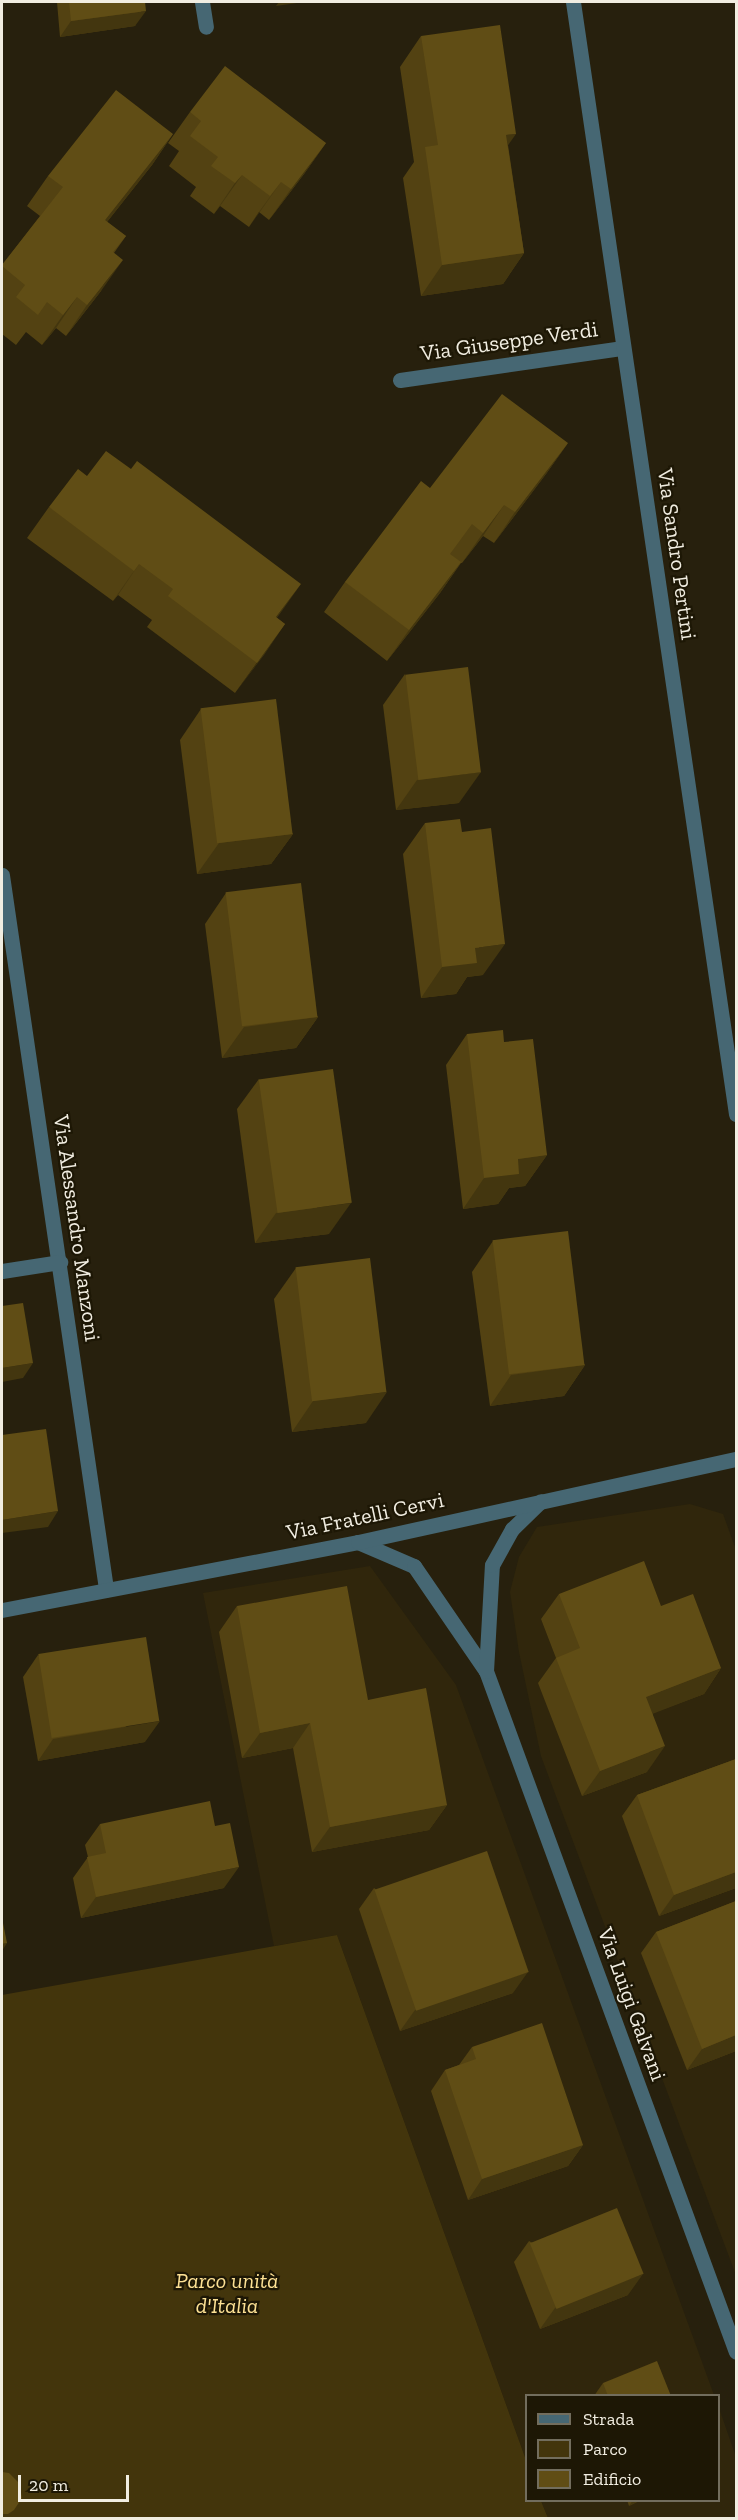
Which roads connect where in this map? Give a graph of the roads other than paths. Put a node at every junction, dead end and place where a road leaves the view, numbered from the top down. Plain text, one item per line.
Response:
1 (202, 2) edge
2 (573, 2) edge
3 (206, 27) dead end
4 (623, 348) junction
5 (400, 380) dead end
6 (2, 875) edge
7 (736, 1114) edge
8 (60, 1262) junction
9 (2, 1271) edge
10 (736, 1459) edge
11 (541, 1502) junction
12 (358, 1542) junction
13 (106, 1589) junction
14 (2, 1610) edge
15 (486, 1671) junction
16 (736, 2352) edge

1 - 3 street
2 - 4 street, Via Sandro Pertini
4 - 5 street, Via Giuseppe Verdi
4 - 7 street, Via Sandro Pertini
6 - 8 street, Via Alessandro Manzoni
8 - 9 street
8 - 13 street, Via Alessandro Manzoni
10 - 11 street, Via Fratelli Cervi
11 - 12 street, Via Fratelli Cervi
11 - 15 street, Via Luigi Galvani
12 - 13 street, Via Fratelli Cervi
12 - 15 street, Via Luigi Galvani
13 - 14 street, Via Fratelli Cervi
15 - 16 street, Via Luigi Galvani

